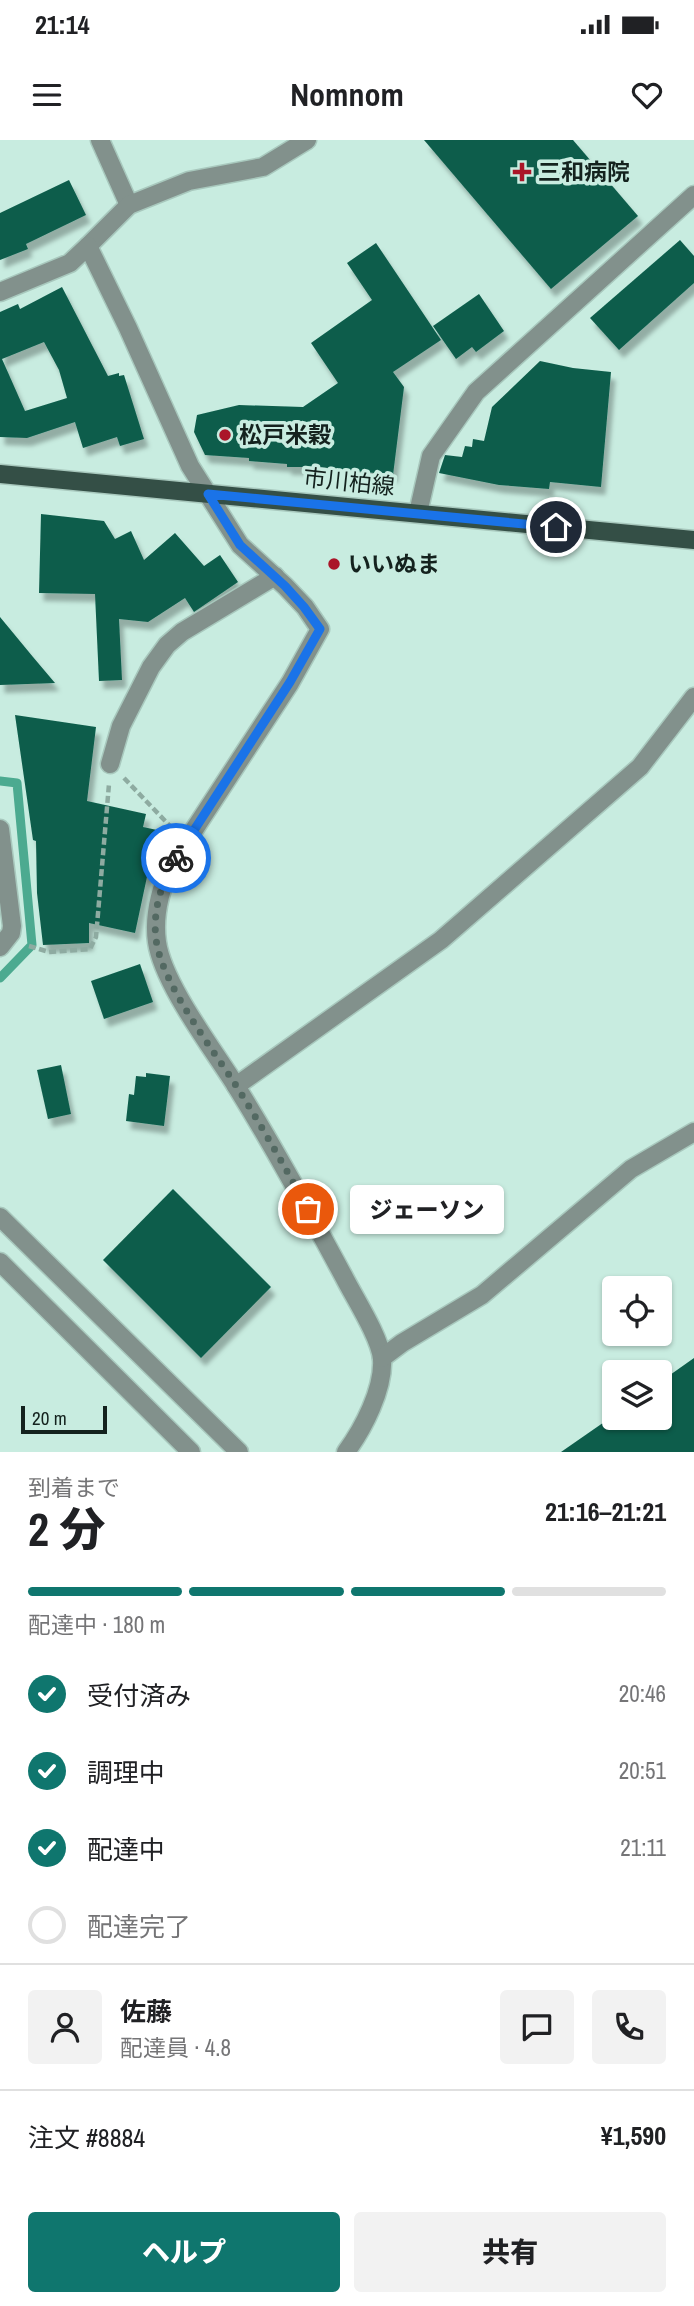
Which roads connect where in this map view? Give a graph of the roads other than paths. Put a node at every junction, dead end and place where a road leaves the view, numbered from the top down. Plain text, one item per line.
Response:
1 (100, 140) edge
2 (307, 140) edge
3 (694, 195) edge
4 (129, 205) junction
5 (88, 246) junction
6 (0, 292) edge
7 (0, 474) edge
8 (208, 494) junction
9 (418, 513) junction
10 (694, 540) edge
11 (275, 576) junction
12 (694, 696) edge
13 (110, 764) road end
14 (0, 829) edge
15 (0, 947) edge
16 (236, 1086) junction
17 (694, 1132) edge
18 (0, 1217) edge
19 (0, 1262) edge
20 (382, 1358) junction
21 (191, 1452) edge
22 (239, 1452) edge
23 (346, 1452) edge

1 - 4 street
2 - 4 street
3 - 9 street
4 - 5 street
5 - 6 street
5 - 8 street
7 - 8 main road, 市川柏線
8 - 9 main road, 市川柏線
8 - 11 street
9 - 10 main road, 市川柏線
11 - 13 street
11 - 16 street
12 - 16 street
14 - 15 street
16 - 20 street
17 - 20 street
18 - 22 street
19 - 21 street
20 - 23 street

